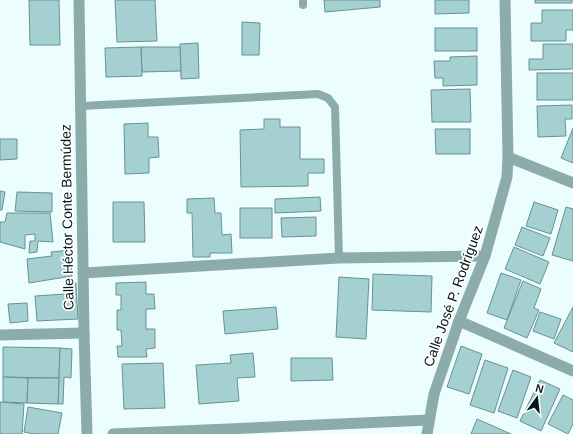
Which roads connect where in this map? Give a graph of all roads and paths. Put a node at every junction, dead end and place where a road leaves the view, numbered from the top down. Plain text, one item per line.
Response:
1 (79, 0) edge
2 (505, 0) edge
3 (81, 106) junction
4 (508, 157) junction
5 (573, 183) edge
6 (485, 256) junction
7 (340, 258) junction
8 (83, 273) junction
9 (459, 321) junction
10 (84, 333) junction
11 (0, 335) edge
12 (573, 371) edge
13 (430, 430) edge
14 (87, 434) edge
15 (113, 434) edge

1 - 3 street, Calle Héctor Conte Bermúdez
2 - 4 street, Calle José P. Rodríguez
3 - 7 lane
3 - 8 street, Calle Héctor Conte Bermúdez
4 - 5 street
4 - 6 street, Calle José P. Rodríguez
6 - 7 street
6 - 9 street, Calle José P. Rodríguez
7 - 8 street
8 - 10 street, Calle Héctor Conte Bermúdez
9 - 12 street
9 - 13 street, Calle José P. Rodríguez
10 - 11 street
10 - 14 street, Calle Héctor Conte Bermúdez
13 - 15 street

